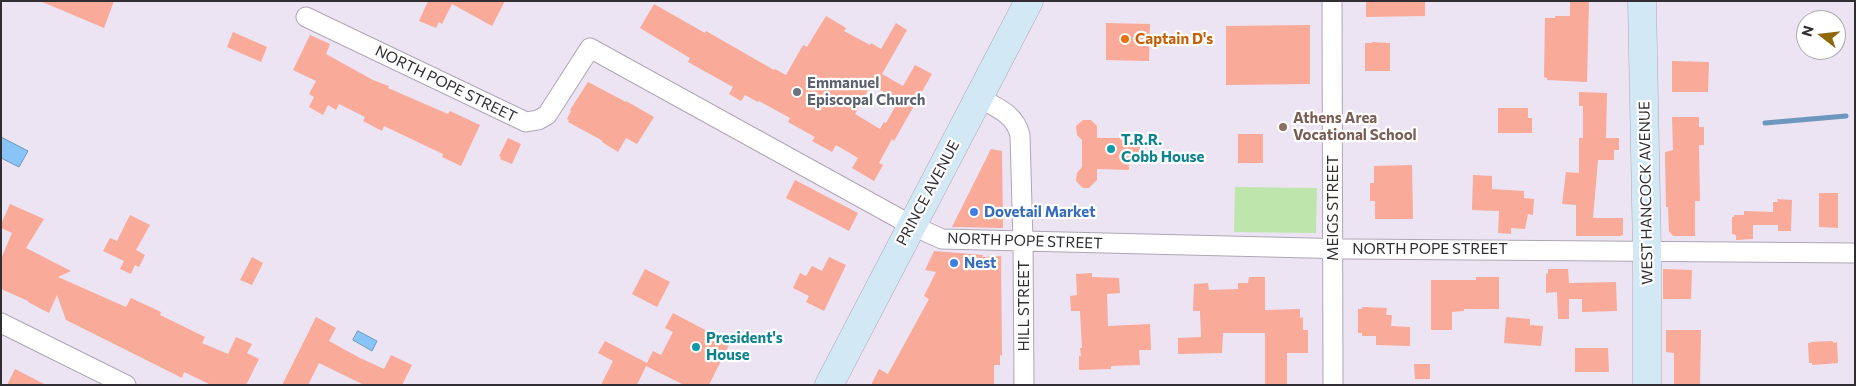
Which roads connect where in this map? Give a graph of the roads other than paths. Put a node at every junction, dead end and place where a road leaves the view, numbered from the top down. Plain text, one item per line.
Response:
1 (1029, 1) edge
2 (1332, 1) edge
3 (1642, 1) edge
4 (306, 17) dead end
5 (979, 98) junction
6 (911, 225) junction
7 (1023, 242) junction
8 (1333, 248) junction
9 (1647, 251) junction
10 (1855, 253) edge
11 (1, 322) edge
12 (126, 385) edge
13 (829, 385) edge
14 (1024, 385) edge
15 (1333, 385) edge
16 (1648, 385) edge

1 - 5 main road, PRINCE AVENUE
2 - 8 street, MEIGS STREET
3 - 9 main road, WEST HANCOCK AVENUE
4 - 6 street, NORTH POPE STREET
5 - 6 main road, PRINCE AVENUE
5 - 7 street, HILL STREET
6 - 7 street, NORTH POPE STREET
6 - 13 main road, PRINCE AVENUE
7 - 8 street, NORTH POPE STREET
7 - 14 street, HILL STREET
8 - 9 street, NORTH POPE STREET
8 - 15 street, MEIGS STREET
9 - 10 street, NORTH POPE STREET
9 - 16 main road, WEST HANCOCK AVENUE
11 - 12 street

